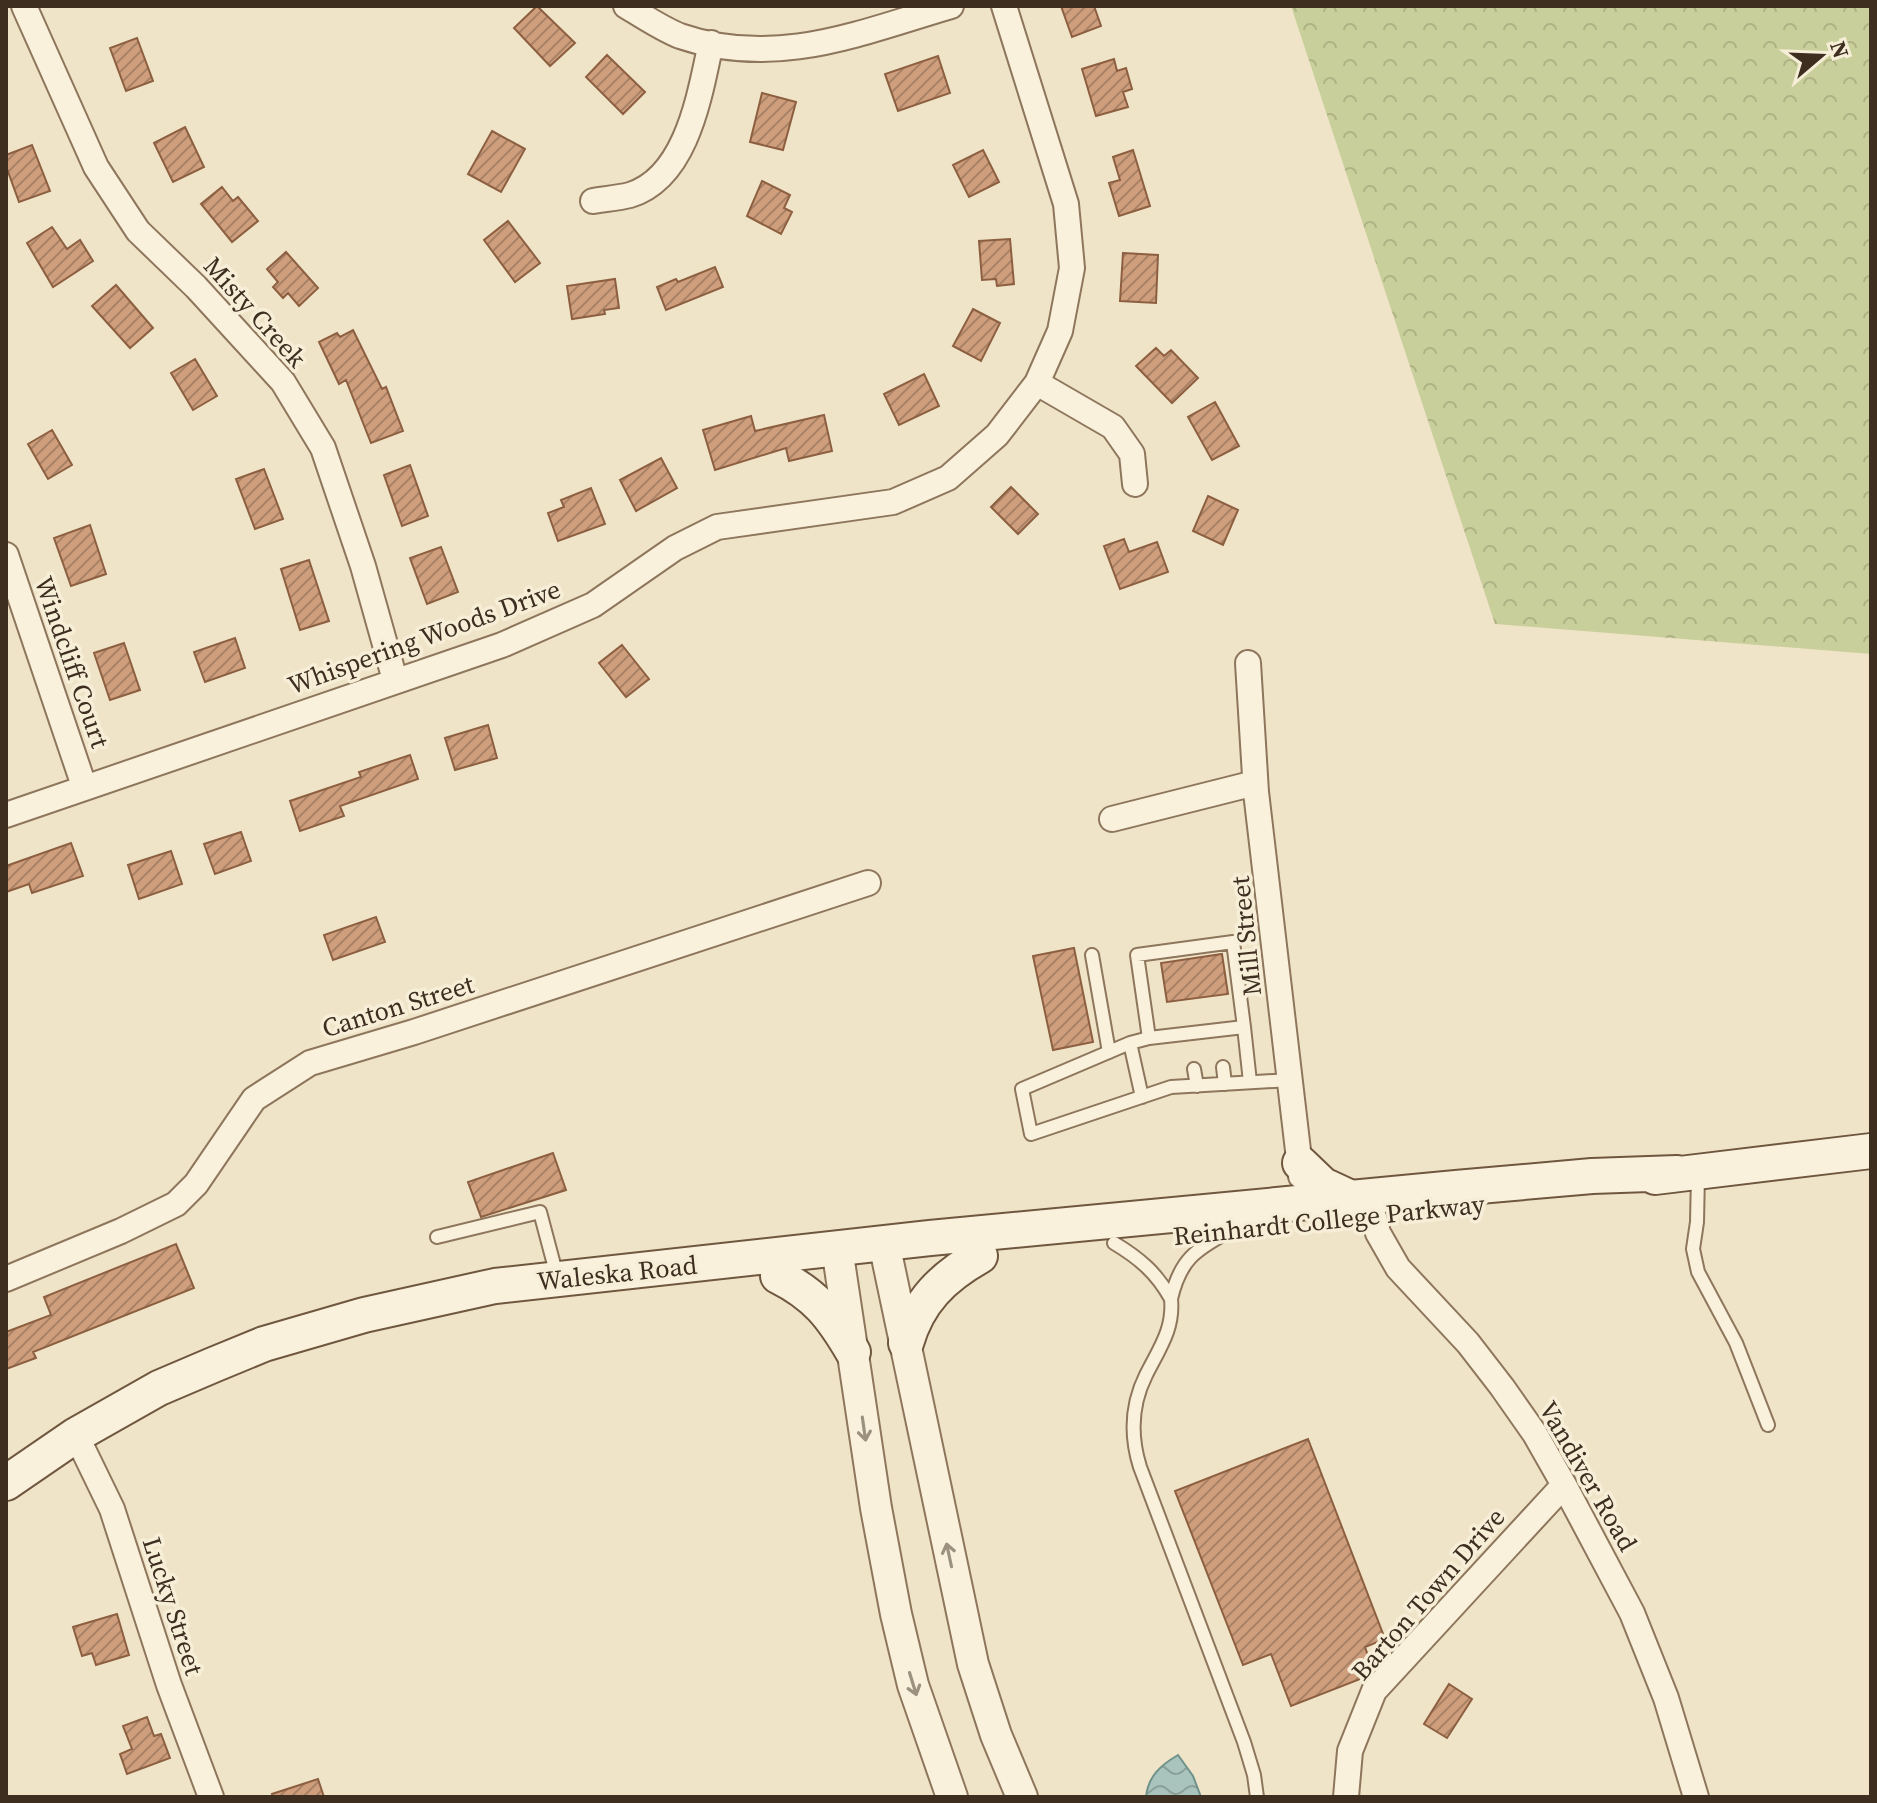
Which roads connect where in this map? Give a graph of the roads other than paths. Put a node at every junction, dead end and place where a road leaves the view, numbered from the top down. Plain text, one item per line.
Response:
1 (24, 6) edge
2 (626, 6) edge
3 (951, 6) edge
4 (1004, 6) edge
5 (711, 43) junction
6 (593, 201) dead end
7 (1037, 383) junction
8 (1135, 484) dead end
9 (6, 555) edge
10 (1248, 663) dead end
11 (395, 680) junction
12 (1255, 783) junction
13 (84, 786) junction
14 (6, 815) edge
15 (1112, 819) dead end
16 (868, 883) dead end
17 (1092, 955) dead end
18 (1244, 1027) junction
19 (1149, 1038) junction
20 (1130, 1043) junction
21 (1109, 1052) junction
22 (1223, 1067) dead end
23 (1194, 1069) dead end
24 (1169, 1071) dead end
25 (1290, 1080) junction
26 (1250, 1082) junction
27 (1225, 1084) junction
28 (1197, 1086) junction
29 (1171, 1087) junction
30 (1142, 1097) junction
31 (1871, 1151) edge
32 (1300, 1163) junction
33 (1688, 1172) junction
34 (1304, 1203) junction
35 (1363, 1208) junction
36 (1227, 1221) junction
37 (437, 1237) dead end
38 (1114, 1243) junction
39 (886, 1254) junction
40 (980, 1256) junction
41 (839, 1259) junction
42 (778, 1276) junction
43 (6, 1279) edge
44 (558, 1279) junction
45 (1171, 1299) junction
46 (398, 1308) junction
47 (906, 1343) junction
48 (853, 1352) junction
49 (1768, 1425) dead end
50 (76, 1435) junction
51 (6, 1483) edge
52 (1564, 1485) junction
53 (211, 1797) edge
54 (952, 1797) edge
55 (1022, 1797) edge
56 (1257, 1797) edge
57 (1346, 1797) edge
58 (1696, 1797) edge

1 - 11 street, Misty Creek
2 - 5 street
3 - 5 street
4 - 7 street, Whispering Woods Drive
5 - 6 street
7 - 8 street
7 - 11 street, Whispering Woods Drive
9 - 13 street, Windcliff Court
10 - 12 street, Mill Street
11 - 13 street, Whispering Woods Drive
12 - 15 street
12 - 25 street, Mill Street
13 - 14 street, Whispering Woods Drive
16 - 43 street, Canton Street
17 - 21 lane
18 - 19 lane
18 - 19 lane
18 - 26 lane
19 - 20 lane
20 - 21 lane
20 - 30 lane
21 - 30 lane
22 - 27 lane
23 - 28 lane
24 - 29 lane
25 - 26 lane
25 - 32 street, Mill Street
26 - 27 lane
27 - 28 lane
28 - 29 lane
29 - 30 lane
31 - 33 main road, Reinhardt College Parkway
32 - 34 street, Mill Street
32 - 35 main road
33 - 35 main road, Reinhardt College Parkway
33 - 49 lane
34 - 35 main road, Reinhardt College Parkway
34 - 36 main road, Reinhardt College Parkway
35 - 36 main road, Reinhardt College Parkway
35 - 52 street, Vandiver Road
36 - 38 main road, Reinhardt College Parkway
36 - 39 main road
36 - 45 lane
37 - 44 lane
38 - 40 main road, Reinhardt College Parkway
38 - 45 lane
39 - 40 main road, Reinhardt College Parkway
39 - 41 main road
39 - 47 street
40 - 47 main road
41 - 42 main road, Waleska Road
41 - 44 main road, Waleska Road
41 - 48 street
42 - 46 main road, Waleska Road
42 - 48 main road
44 - 46 main road, Waleska Road
45 - 56 lane
46 - 50 main road, Waleska Road
55 -> 47 street
48 -> 54 street
50 - 51 main road, Waleska Road
50 - 53 street, Lucky Street
52 - 57 street, Barton Town Drive
52 - 58 street, Vandiver Road

